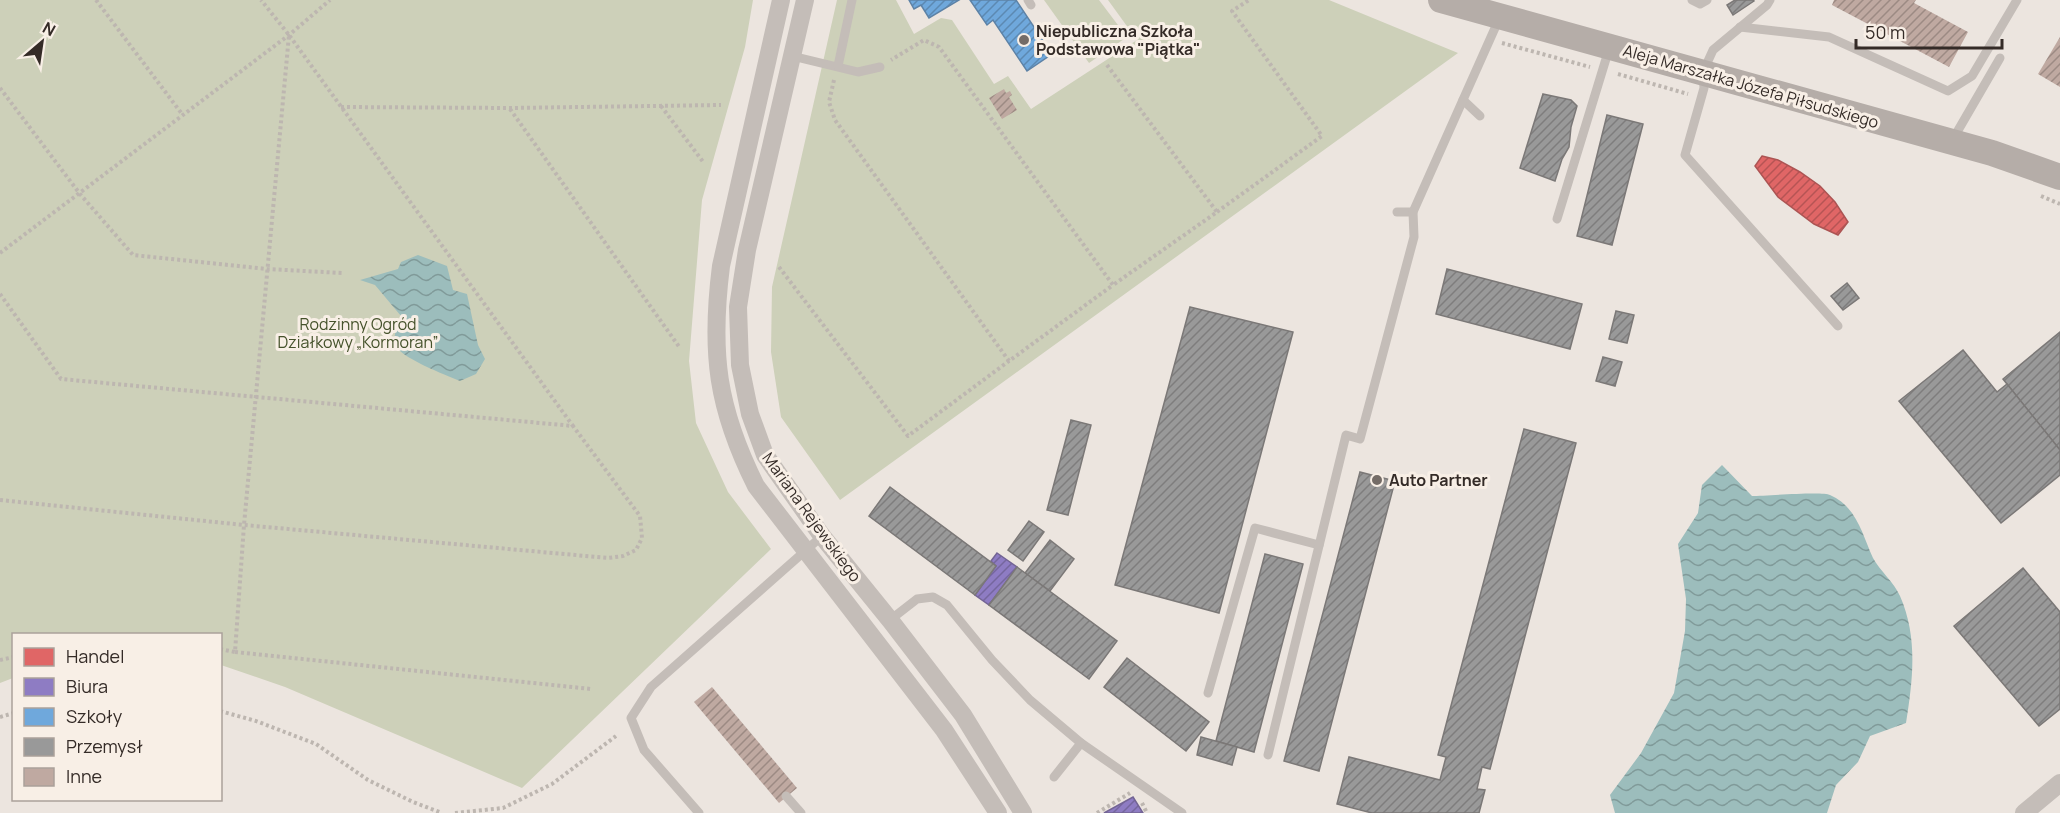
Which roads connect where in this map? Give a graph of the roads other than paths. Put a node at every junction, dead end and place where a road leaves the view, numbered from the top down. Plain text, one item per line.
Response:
1 (781, 0) edge
2 (805, 0) edge
3 (852, 0) edge
4 (1441, 0) edge
5 (1692, 0) edge
6 (1707, 0) edge
7 (1770, 0) edge
8 (2018, 0) edge
9 (1500, 16) junction
10 (1740, 27) junction
11 (1610, 47) junction
12 (792, 56) junction
13 (2000, 58) dead end
14 (838, 66) junction
15 (880, 67) road end
16 (1703, 72) junction
17 (1463, 100) junction
18 (1480, 116) dead end
19 (1951, 142) junction
20 (2060, 177) edge
21 (1397, 212) dead end
22 (1413, 212) junction
23 (1557, 219) dead end
24 (1838, 326) dead end
25 (822, 536) junction
26 (1319, 545) junction
27 (804, 551) junction
28 (890, 620) junction
29 (1209, 693) dead end
30 (1081, 743) junction
31 (1268, 755) dead end
32 (1054, 777) dead end
33 (2060, 783) edge
34 (786, 796) dead end
35 (699, 813) edge
36 (801, 813) edge
37 (998, 813) edge
38 (1023, 813) edge
39 (1182, 813) edge
40 (2024, 813) edge

1 - 27 street, Mariana Rejewskiego
2 - 12 street, Mariana Rejewskiego
3 - 14 lane
4 - 9 street, Aleja Marszałka Józefa Piłsudskiego
5 - 6 lane
7 - 10 lane
8 - 10 lane
9 - 11 street, Aleja Marszałka Józefa Piłsudskiego
9 - 17 lane
10 - 16 lane
11 - 16 street, Aleja Marszałka Józefa Piłsudskiego
11 - 23 lane
12 - 14 lane
12 - 25 street, Mariana Rejewskiego
13 - 19 lane
14 - 15 lane
16 - 19 street, Aleja Marszałka Józefa Piłsudskiego
16 - 24 lane
17 - 18 lane
17 - 22 lane
19 - 20 street, Aleja Marszałka Józefa Piłsudskiego
21 - 22 lane
22 - 26 lane
25 - 27 lane
25 - 28 street, Mariana Rejewskiego
26 - 29 lane
26 - 31 lane
27 - 35 lane
27 - 37 street, Mariana Rejewskiego
28 - 30 lane
28 - 38 street, Mariana Rejewskiego
30 - 32 lane
30 - 39 lane
33 - 40 street
34 - 36 lane

